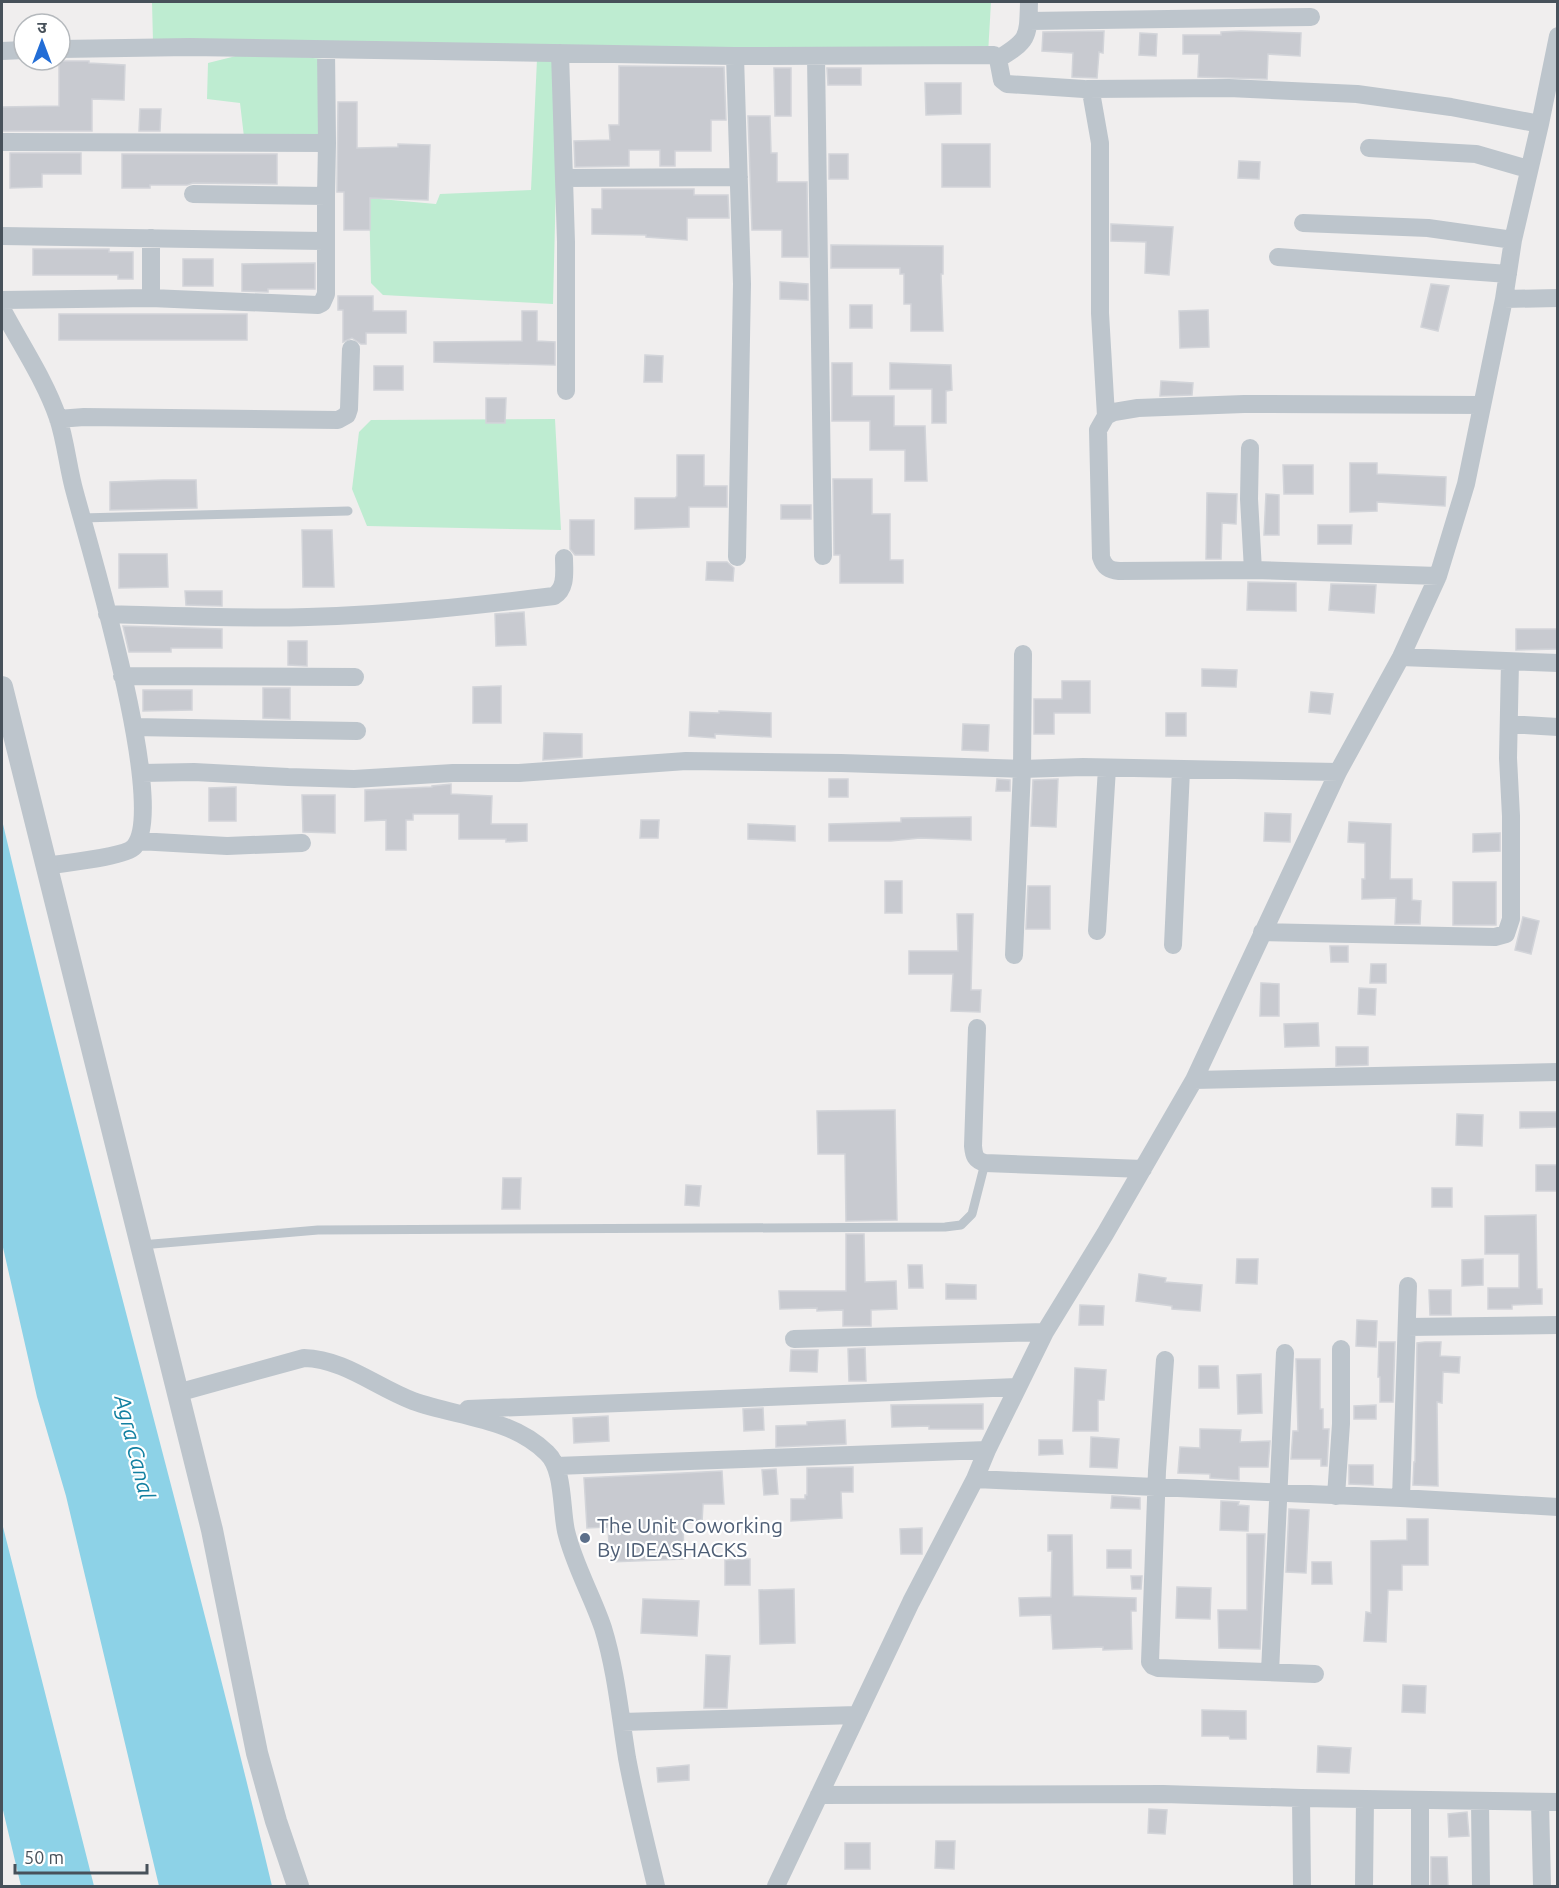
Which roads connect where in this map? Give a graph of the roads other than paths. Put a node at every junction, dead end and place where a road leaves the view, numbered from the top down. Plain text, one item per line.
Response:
1 (1029, 2) edge
2 (1311, 17) dead end
3 (1029, 21) junction
4 (1557, 36) edge
5 (72, 49) edge
6 (326, 50) junction
7 (560, 53) junction
8 (735, 56) junction
9 (816, 56) junction
10 (998, 59) junction
11 (1087, 89) junction
12 (1540, 124) junction
13 (2, 142) edge
14 (327, 143) junction
15 (1369, 148) dead end
16 (1528, 169) junction
17 (739, 177) junction
18 (564, 178) junction
19 (194, 194) dead end
20 (326, 196) junction
21 (1303, 223) dead end
22 (2, 236) edge
23 (151, 238) junction
24 (1513, 240) junction
25 (324, 241) junction
26 (1278, 257) dead end
27 (1508, 274) junction
28 (151, 298) junction
29 (1504, 298) junction
30 (1557, 298) edge
31 (2, 300) edge
32 (2, 309) edge
33 (351, 349) dead end
34 (566, 391) dead end
35 (1482, 405) junction
36 (1106, 416) junction
37 (58, 419) junction
38 (1250, 448) dead end
39 (348, 511) dead end
40 (81, 518) junction
41 (823, 556) dead end
42 (737, 557) dead end
43 (564, 558) dead end
44 (1253, 570) junction
45 (1438, 576) junction
46 (107, 614) junction
47 (1023, 654) dead end
48 (1401, 657) junction
49 (1510, 662) junction
50 (1557, 663) edge
51 (122, 676) junction
52 (355, 677) dead end
53 (2, 687) edge
54 (1509, 724) junction
55 (134, 727) junction
56 (1557, 728) edge
57 (357, 731) dead end
58 (1107, 768) junction
59 (1022, 769) junction
60 (1182, 770) junction
61 (1338, 772) junction
62 (142, 773) junction
63 (138, 841) junction
64 (302, 843) dead end
65 (46, 866) junction
66 (1097, 931) dead end
67 (1262, 932) junction
68 (1173, 945) dead end
69 (1014, 955) dead end
70 (977, 1028) dead end
71 (1557, 1072) edge
72 (1194, 1080) junction
73 (985, 1163) junction
74 (1143, 1169) junction
75 (141, 1245) junction
76 (1408, 1286) dead end
77 (1557, 1325) edge
78 (1407, 1327) junction
79 (1045, 1332) junction
80 (794, 1339) dead end
81 (1341, 1349) dead end
82 (1285, 1353) dead end
83 (1165, 1360) dead end
84 (1017, 1387) junction
85 (177, 1393) junction
86 (448, 1409) junction
87 (987, 1450) junction
88 (556, 1466) junction
89 (975, 1479) junction
90 (1157, 1488) junction
91 (1279, 1494) junction
92 (1336, 1496) junction
93 (1401, 1498) junction
94 (1557, 1507) edge
95 (1270, 1672) junction
96 (1315, 1674) dead end
97 (857, 1715) junction
98 (622, 1722) junction
99 (819, 1795) junction
100 (1301, 1798) junction
101 (1365, 1799) junction
102 (1420, 1800) junction
103 (1480, 1802) junction
104 (1549, 1802) edge
105 (298, 1887) edge
106 (656, 1887) edge
107 (776, 1887) edge
108 (1302, 1887) edge
109 (1364, 1887) edge
110 (1420, 1887) edge
111 (1481, 1887) edge
112 (1542, 1887) edge

1 - 3 street
2 - 3 street
3 - 10 street
4 - 12 street
5 - 6 street
6 - 7 street
6 - 14 street
7 - 8 street
7 - 18 street
8 - 9 street
8 - 17 street
9 - 10 street
9 - 41 street
10 - 11 street
11 - 12 street
11 - 36 street
12 - 16 street
13 - 14 street
14 - 20 street
15 - 16 street
16 - 24 street
17 - 18 street
17 - 42 street
18 - 34 street
19 - 20 street
20 - 25 street
21 - 24 street
22 - 23 street
23 - 25 street
23 - 28 street
24 - 27 street
25 - 28 street
26 - 27 street
27 - 29 street
28 - 31 street
29 - 30 street
29 - 35 street
32 - 37 street
33 - 37 street
35 - 36 street
35 - 45 street
36 - 44 street
37 - 40 street
38 - 44 street
39 - 40 lane
40 - 46 street
43 - 46 street
44 - 45 street
45 - 48 street
46 - 51 street
47 - 59 street
48 - 49 street
48 - 61 street
49 - 50 street
49 - 54 street
51 - 52 street
51 - 55 street
53 - 65 street
54 - 56 street
54 - 67 street
55 - 57 street
55 - 62 street
58 - 59 street
58 - 60 street
58 - 66 street
59 - 62 street
59 - 69 street
60 - 61 street
60 - 68 street
61 - 67 street
62 - 63 street
63 - 64 street
63 - 65 street
65 - 75 street
67 - 72 street
70 - 73 street
71 - 72 street
72 - 74 street
73 - 74 street
73 - 75 lane
74 - 79 street
75 - 85 street
76 - 78 street
77 - 78 street
78 - 93 street
79 - 80 street
79 - 84 street
81 - 92 street
82 - 91 street
83 - 90 street
84 - 86 street
84 - 87 street
85 - 86 street
85 - 105 street
86 - 88 street
87 - 88 street
87 - 89 street
88 - 98 street
89 - 90 street
89 - 97 street
90 - 91 street
90 - 95 street
91 - 92 street
91 - 95 street
92 - 93 street
93 - 94 street
95 - 96 street
97 - 98 street
97 - 99 street
98 - 106 street
99 - 100 street
99 - 107 street
100 - 101 street
100 - 108 street
101 - 102 street
101 - 109 street
102 - 103 street
102 - 110 street
103 - 104 street
103 - 111 street
104 - 112 street

